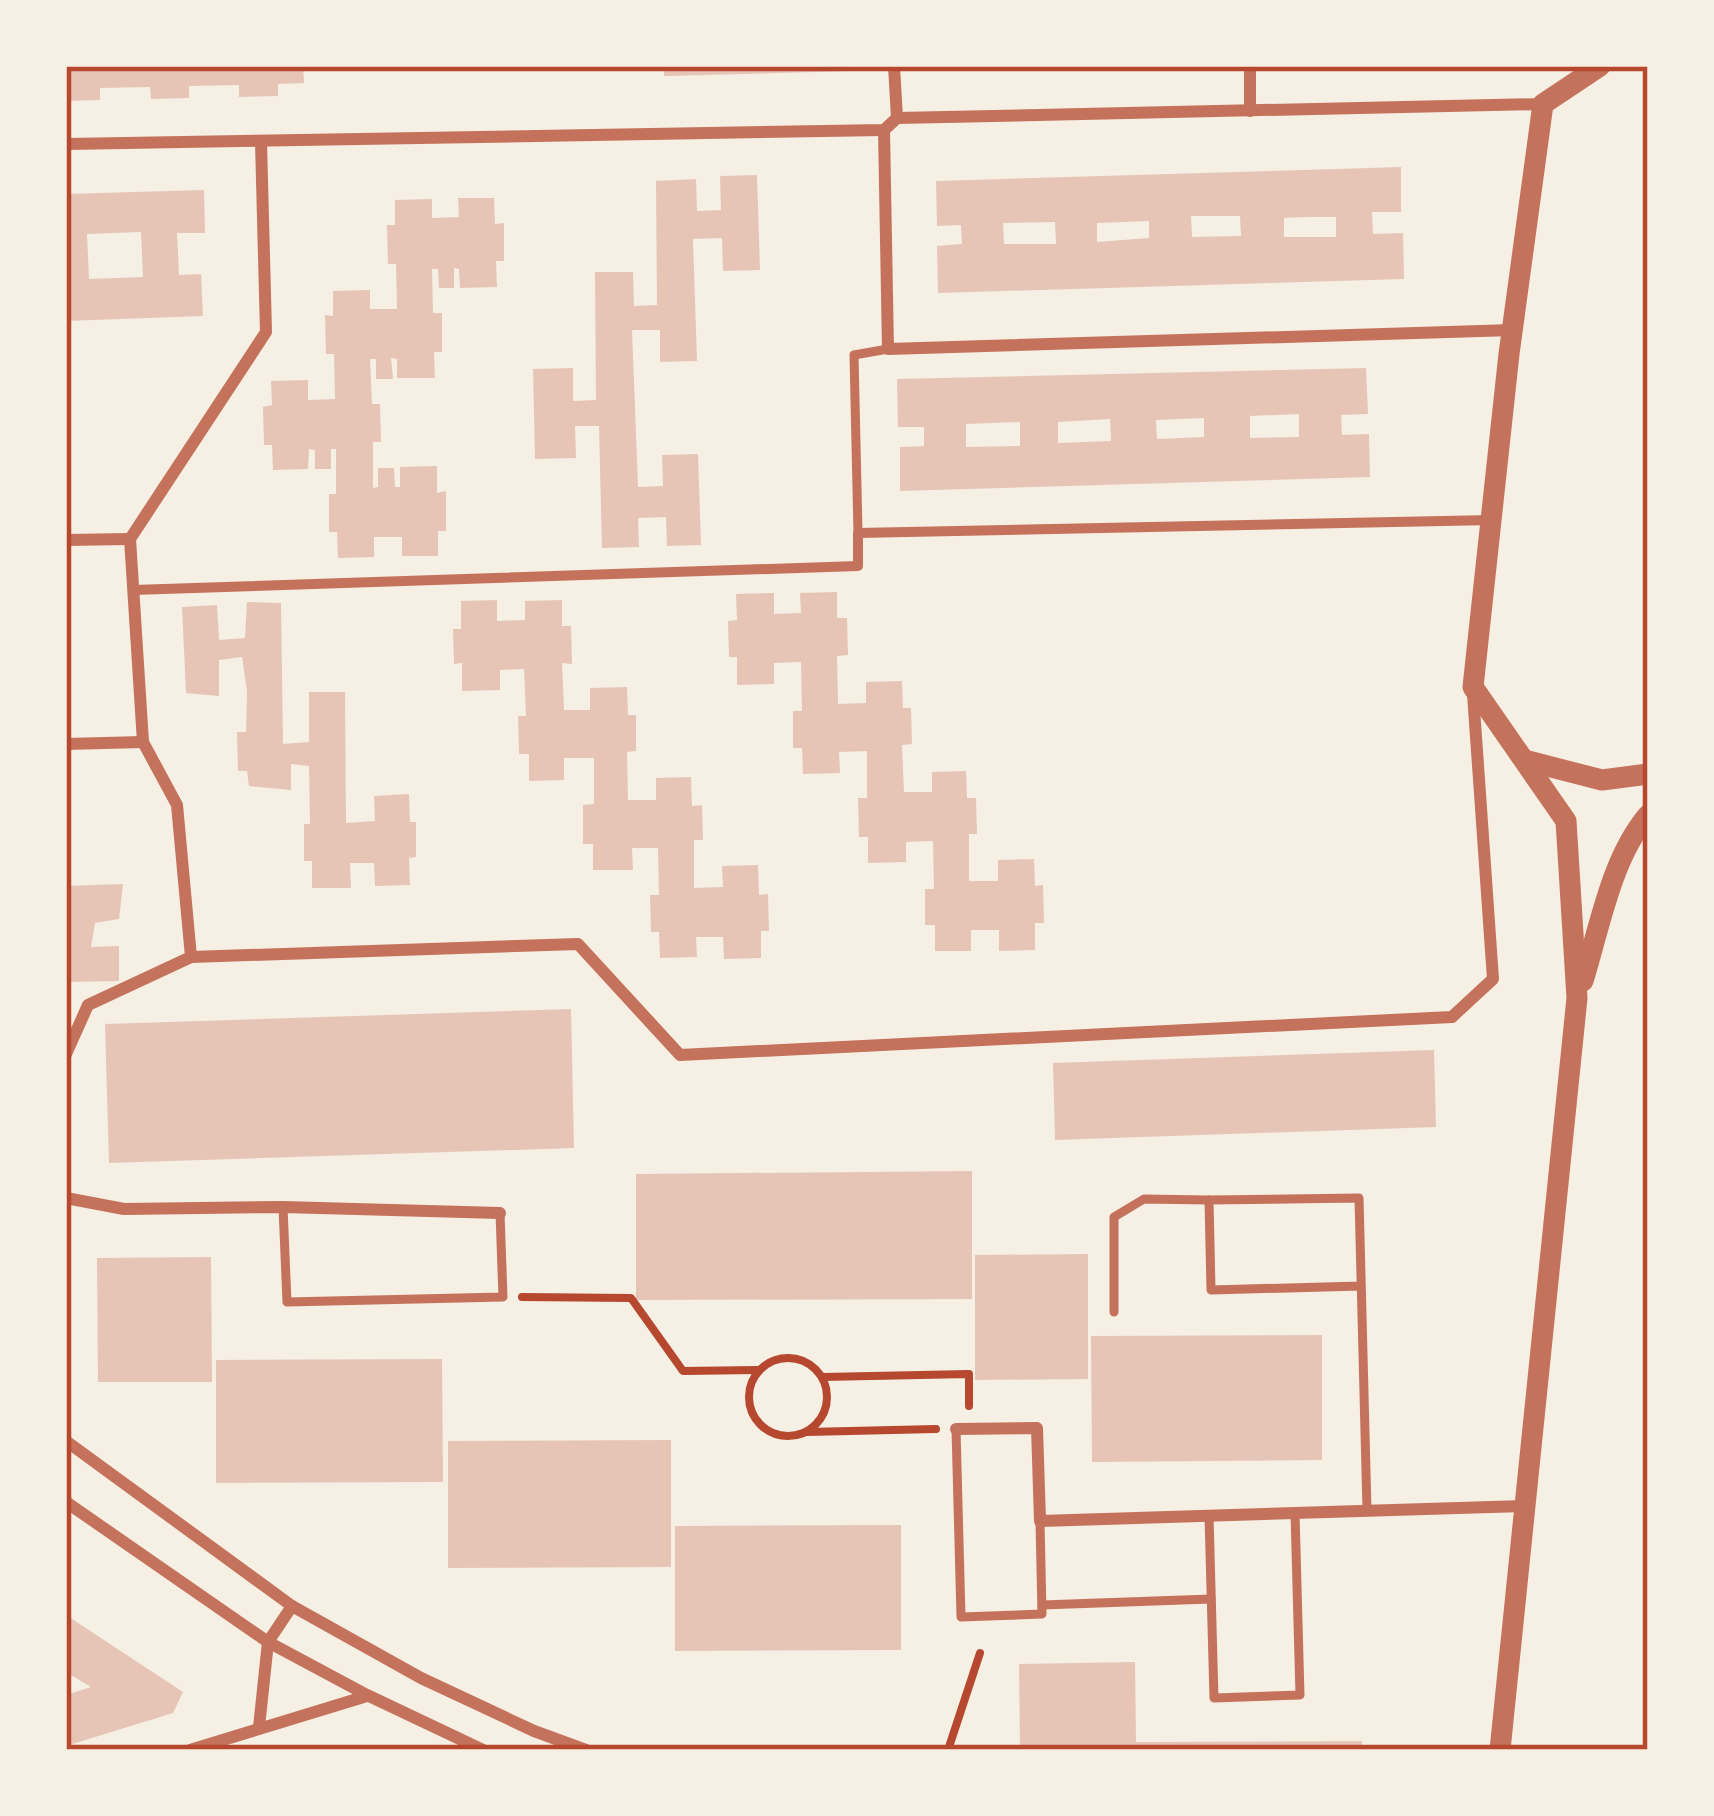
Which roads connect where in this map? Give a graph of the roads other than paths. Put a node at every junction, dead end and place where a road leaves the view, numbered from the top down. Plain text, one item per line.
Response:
1 (894, 66) edge
2 (1250, 66) edge
3 (1600, 66) edge
4 (1543, 104) junction
5 (1250, 111) junction
6 (896, 118) junction
7 (884, 130) junction
8 (261, 142) junction
9 (66, 144) edge
10 (1513, 330) junction
11 (888, 349) junction
12 (1492, 520) junction
13 (858, 533) junction
14 (130, 539) junction
15 (66, 540) edge
16 (133, 590) junction
17 (1473, 687) junction
18 (143, 742) junction
19 (66, 744) edge
20 (1528, 761) junction
21 (1648, 775) edge
22 (1648, 815) edge
23 (191, 957) junction
24 (1577, 998) junction
25 (66, 1054) edge
26 (66, 1198) edge
27 (1209, 1200) junction
28 (283, 1208) junction
29 (500, 1213) joint
30 (1361, 1286) junction
31 (1114, 1312) dead end
32 (956, 1429) joint
33 (66, 1441) edge
34 (66, 1502) edge
35 (1524, 1506) junction
36 (1366, 1510) junction
37 (1294, 1513) junction
38 (1209, 1516) junction
39 (1040, 1521) junction
40 (1211, 1599) junction
41 (1042, 1605) junction
42 (292, 1606) junction
43 (268, 1642) junction
44 (367, 1695) junction
45 (259, 1727) junction
46 (190, 1750) edge
47 (483, 1750) edge
48 (586, 1750) edge
49 (1500, 1750) edge

1 - 6 street
2 - 5 street
3 - 4 street
4 - 5 street
4 - 10 street
5 - 6 street
6 - 7 street
7 - 8 street
7 - 11 street
8 - 9 street
8 - 14 street
10 - 11 street
10 - 12 street
11 - 13 lane
12 - 13 street
12 - 17 street
13 - 16 street
14 - 15 street
14 - 16 street
16 - 18 street
17 - 20 street
17 - 23 street
18 - 19 street
18 - 23 street
20 - 21 street
20 - 24 street
22 - 24 street
23 - 25 street
24 - 35 street
26 - 28 street
27 - 30 lane
27 - 30 lane
27 - 31 lane
28 - 29 street
28 - 29 lane
30 - 36 lane
32 - 39 street
32 - 41 lane
33 - 42 street
34 - 43 street
35 - 36 street
35 - 49 street
36 - 37 street
37 - 38 street
37 - 40 lane
38 - 39 street
38 - 40 lane
39 - 41 lane
40 - 41 lane
42 - 43 street
42 - 48 street
43 - 44 street
43 - 45 street
44 - 45 street
44 - 47 street
45 - 46 street

